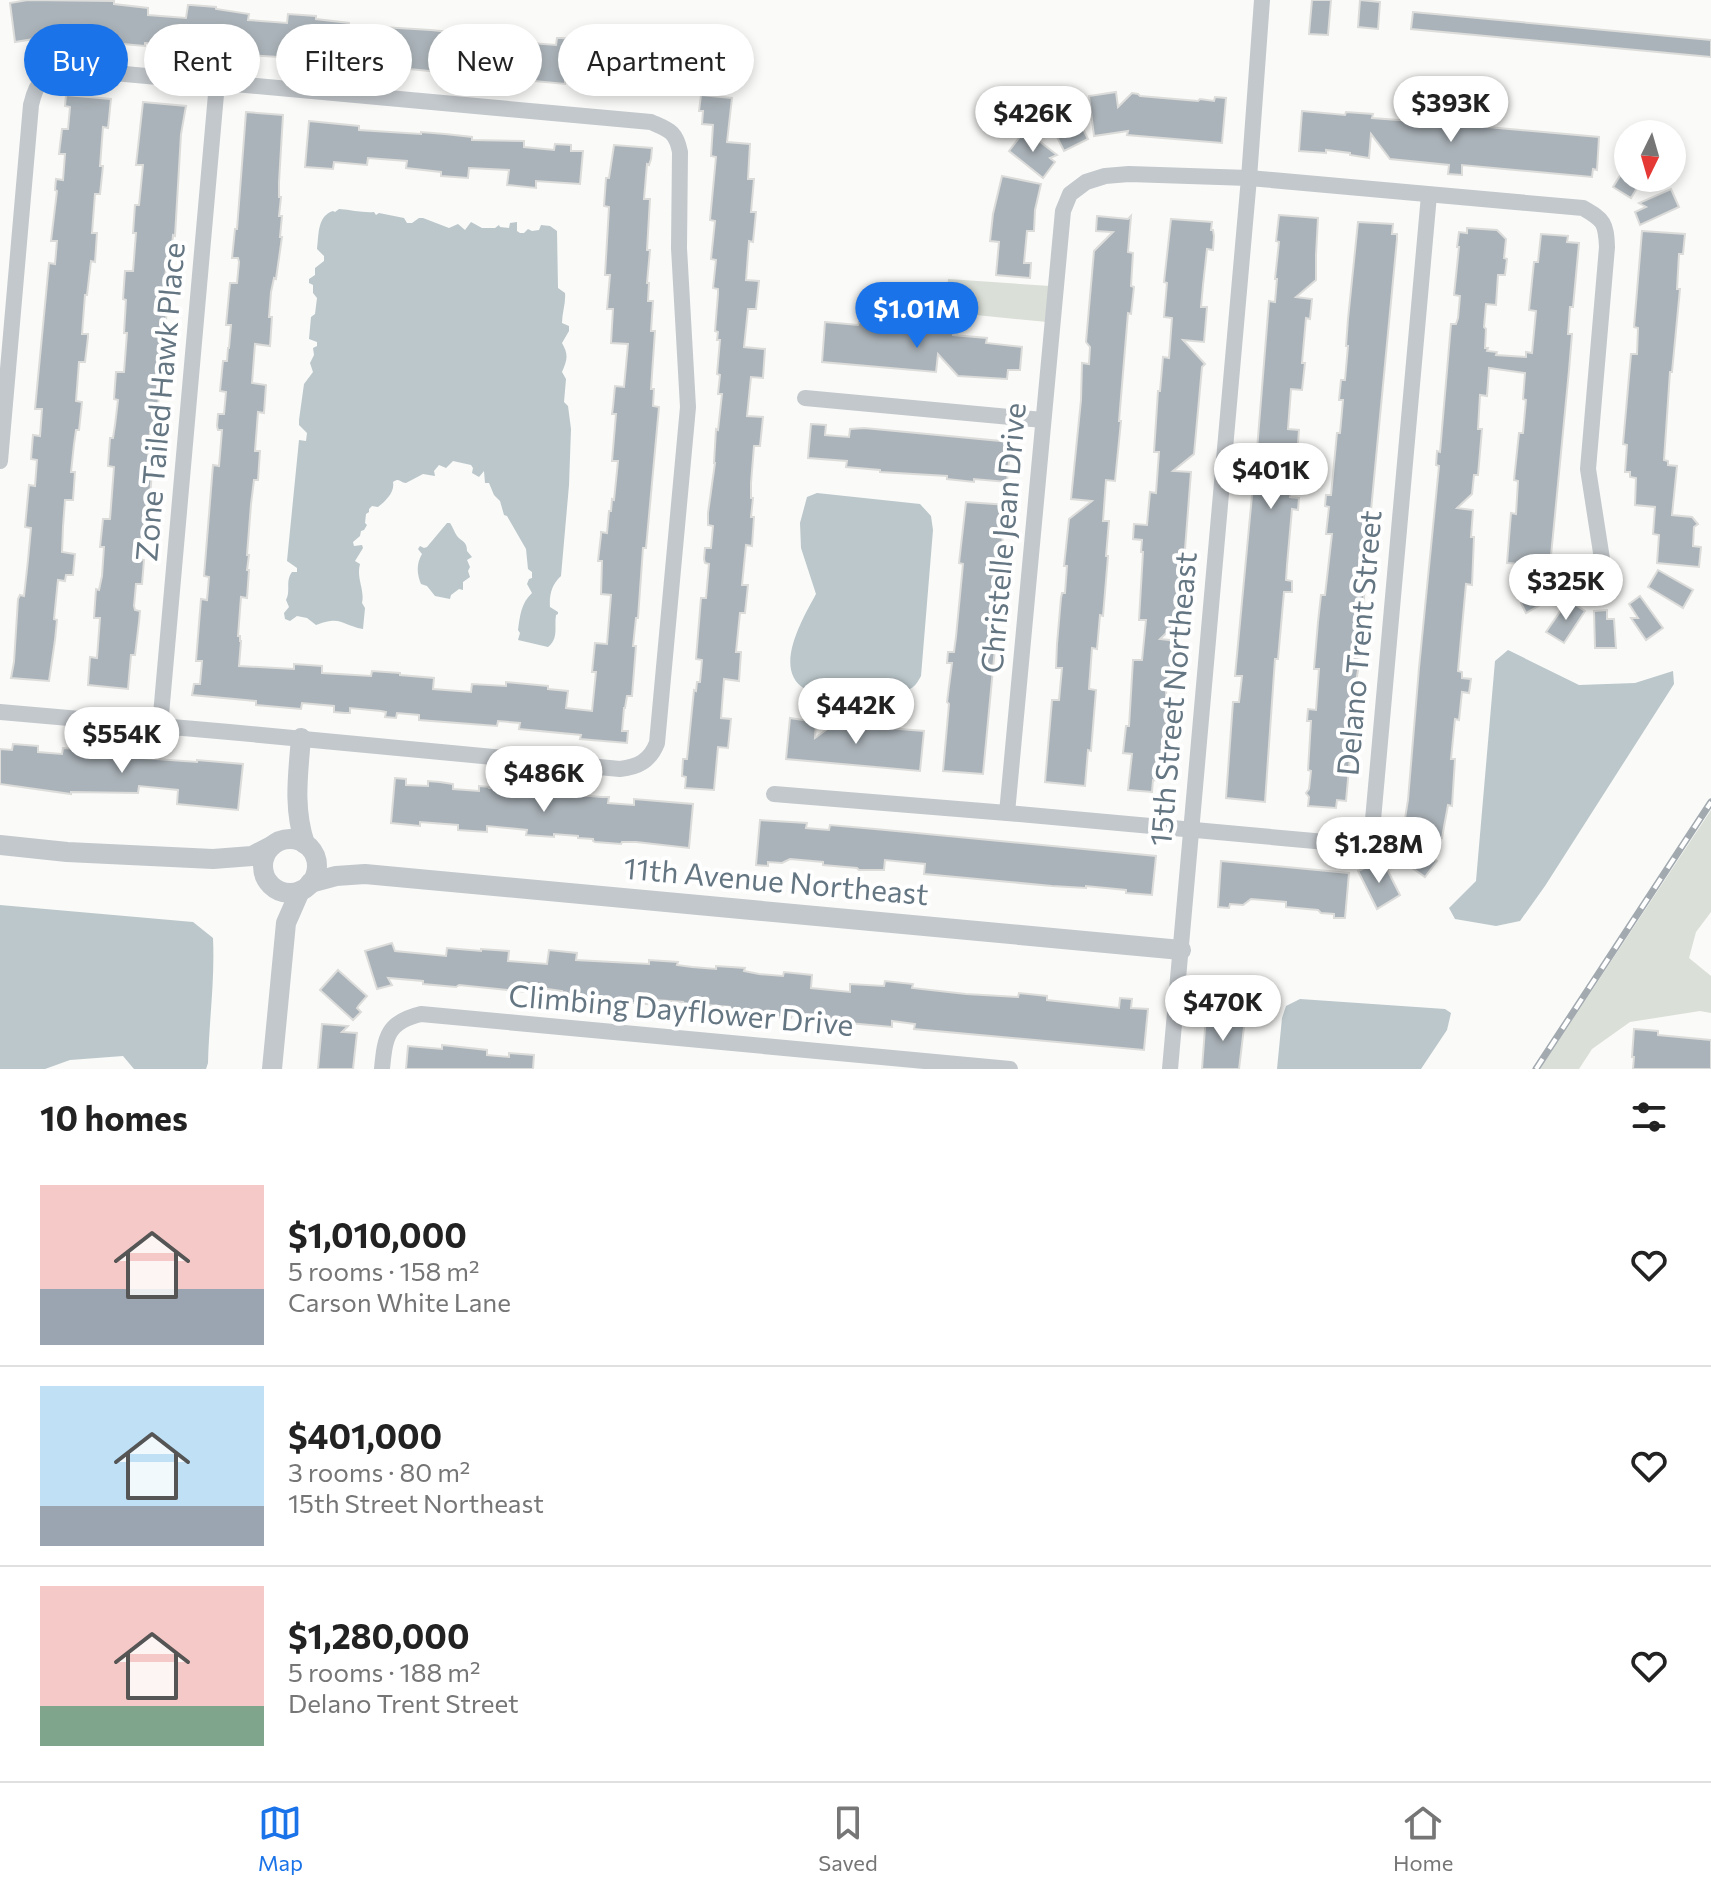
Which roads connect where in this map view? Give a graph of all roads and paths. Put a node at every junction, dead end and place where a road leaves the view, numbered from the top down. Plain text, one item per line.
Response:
1 (1262, 0) edge
2 (144, 76) edge
3 (260, 87) edge
4 (216, 96) edge
5 (1249, 178) junction
6 (1429, 195) junction
7 (805, 398) dead end
8 (1043, 420) junction
9 (0, 461) edge
10 (1602, 559) dead end
11 (0, 712) edge
12 (160, 726) junction
13 (301, 738) junction
14 (774, 794) dead end
15 (297, 797) junction
16 (1007, 813) junction
17 (1191, 830) junction
18 (277, 843) junction
19 (0, 845) edge
20 (309, 847) junction
21 (213, 859) junction
22 (365, 874) junction
23 (271, 884) junction
24 (305, 887) junction
25 (286, 923) junction
26 (1181, 950) junction
27 (272, 1069) edge
28 (382, 1069) edge
29 (1010, 1069) edge
30 (1170, 1069) edge

1 - 5 street, 15th Street Northeast
2 - 9 street
3 - 13 street
4 - 12 street, Zone Tailed Hawk Place
5 - 6 street, Christelle Jean Drive
5 - 8 street, Christelle Jean Drive
5 - 17 street, 15th Street Northeast
6 - 10 street, Christelle Jean Drive
6 - 17 street, Delano Trent Street
7 - 8 street
8 - 16 street, Christelle Jean Drive
11 - 12 street
12 - 13 street
13 - 15 street
14 - 16 street, Delano Trent Street
15 - 18 street
15 - 20 street
16 - 17 street, Delano Trent Street
17 - 26 street, 15th Street Northeast
18 - 20 street
18 - 21 street
18 - 23 street
19 - 21 street
20 - 22 street, 11th Avenue Northeast
20 - 24 street
21 - 23 street
22 - 24 street, 11th Avenue Northeast
22 - 26 street, 11th Avenue Northeast
23 - 24 street
23 - 25 street
24 - 25 street
25 - 27 street
26 - 30 street, 15th Street Northeast
28 - 29 street, Climbing Dayflower Drive

